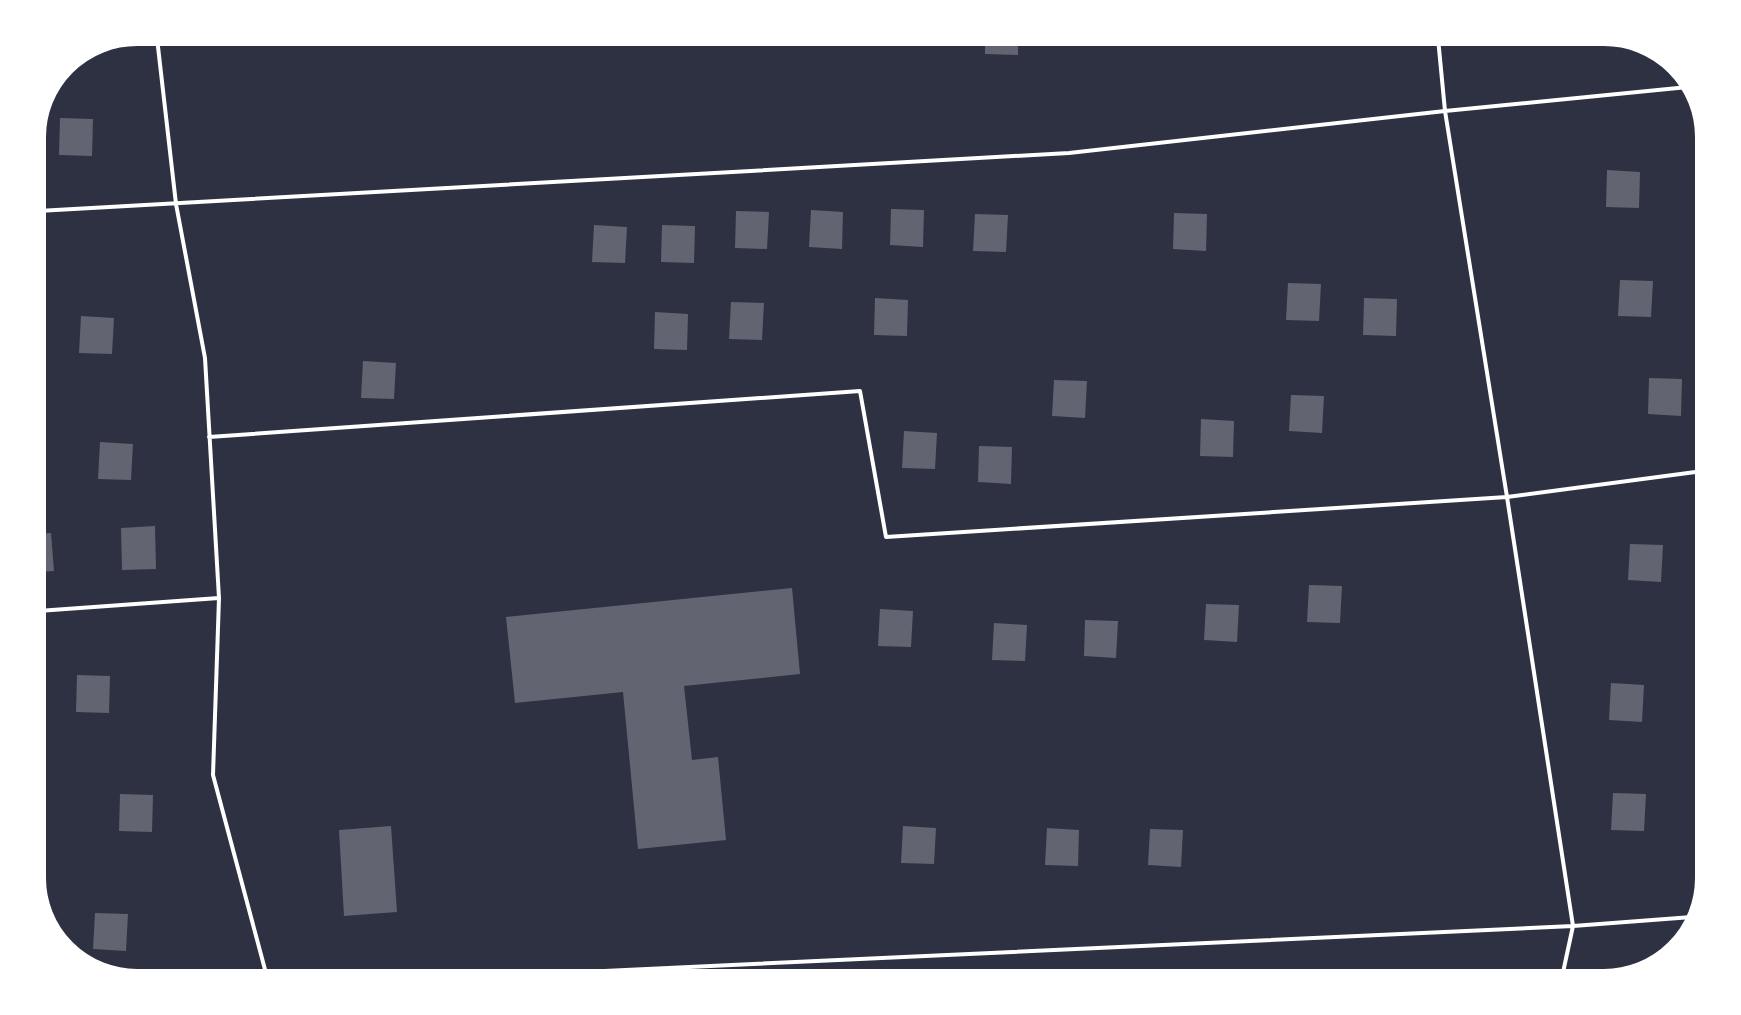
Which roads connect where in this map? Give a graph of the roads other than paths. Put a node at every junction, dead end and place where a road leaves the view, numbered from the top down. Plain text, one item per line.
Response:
1 (158, 45) edge
2 (1439, 45) edge
3 (1681, 88) edge
4 (1445, 111) junction
5 (176, 204) junction
6 (45, 211) edge
7 (210, 437) junction
8 (1696, 472) edge
9 (1507, 496) junction
10 (218, 598) junction
11 (45, 610) edge
12 (1687, 917) edge
13 (1573, 926) junction
14 (265, 970) edge
15 (624, 970) edge
16 (1564, 970) edge

1 - 5 street
2 - 4 street
3 - 4 street
4 - 5 street
4 - 9 street
5 - 6 street
5 - 7 street
7 - 9 street
7 - 10 street
8 - 9 street
9 - 13 street
10 - 11 street
10 - 14 street
12 - 13 street
13 - 15 street
13 - 16 street

